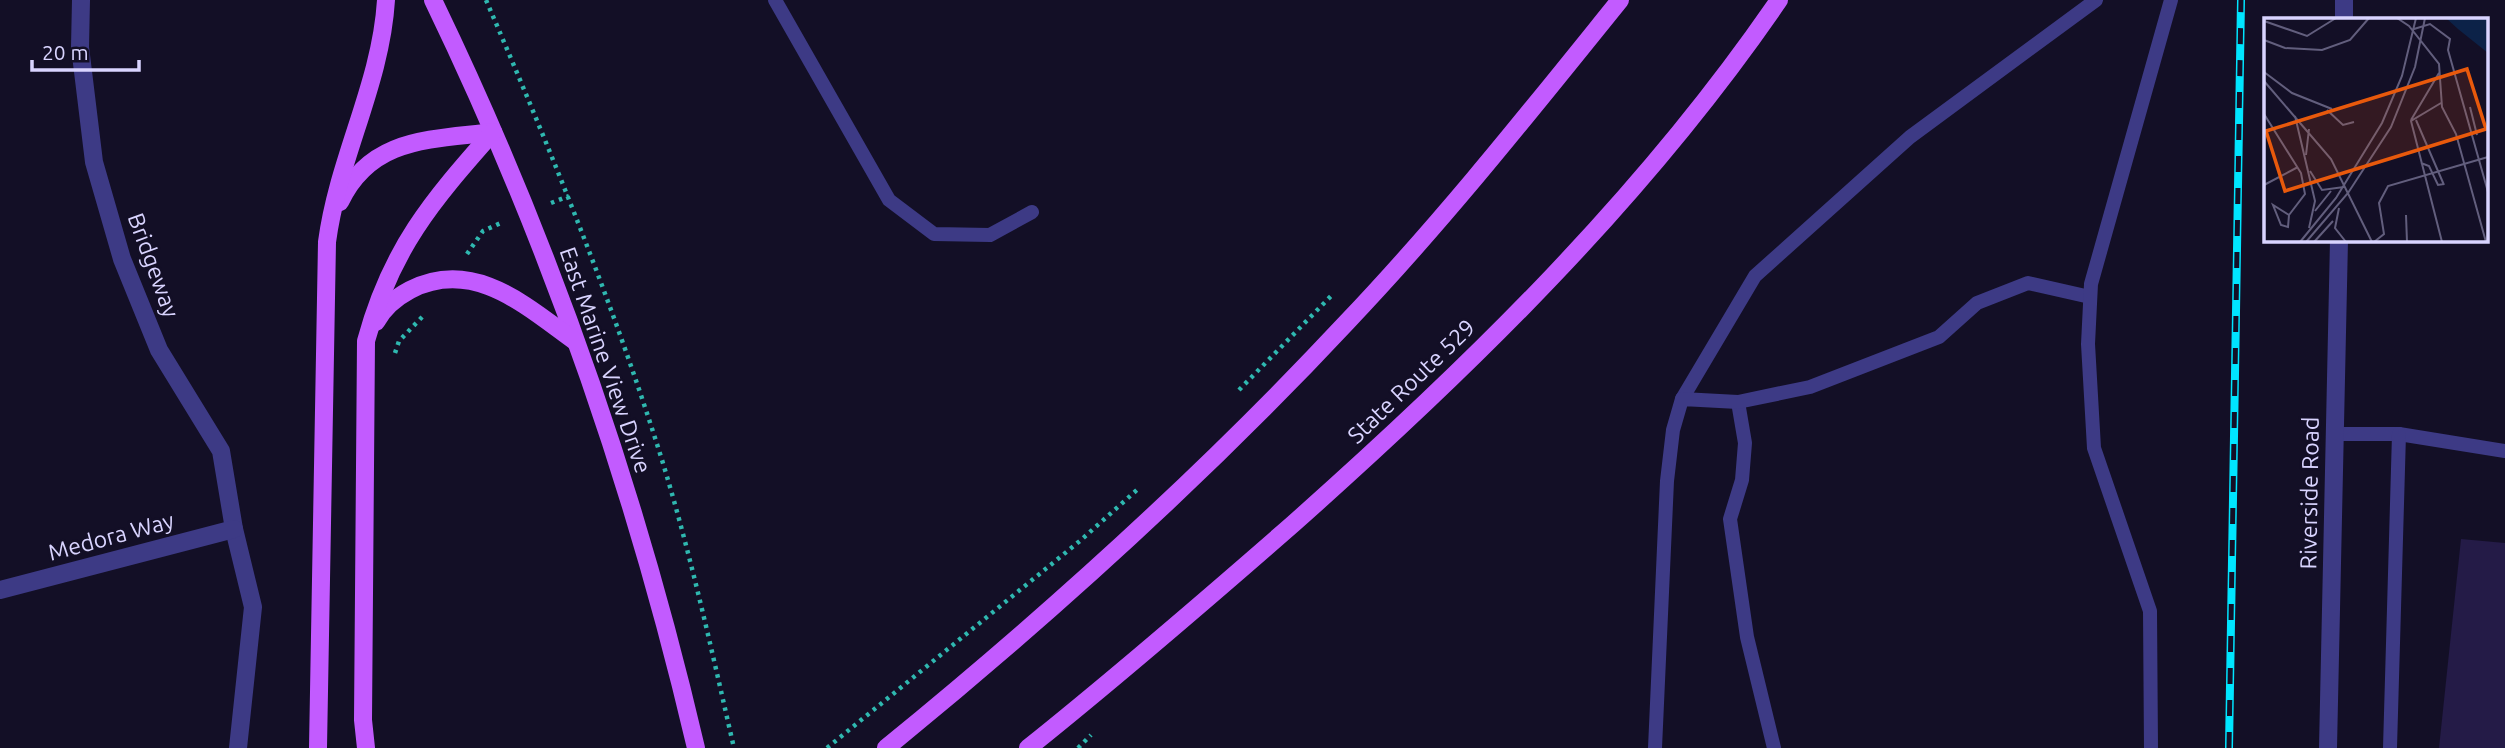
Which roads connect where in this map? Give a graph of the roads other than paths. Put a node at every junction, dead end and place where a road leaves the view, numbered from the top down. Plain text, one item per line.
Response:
1 (82, 0) edge
2 (386, 0) edge
3 (433, 0) edge
4 (775, 0) edge
5 (1620, 0) edge
6 (1779, 0) edge
7 (2096, 0) edge
8 (2171, 0) edge
9 (2344, 0) edge
10 (2344, 18) edge
11 (493, 132) junction
12 (1032, 212) dead end
13 (327, 242) junction
14 (2339, 242) edge
15 (2090, 297) junction
16 (366, 341) junction
17 (576, 342) junction
18 (1682, 399) junction
19 (1738, 402) junction
20 (2335, 433) junction
21 (2399, 434) junction
22 (2505, 451) edge
23 (233, 529) junction
24 (0, 590) edge
25 (238, 748) edge
26 (318, 748) edge
27 (366, 748) edge
28 (696, 748) edge
29 (886, 748) edge
30 (1028, 748) edge
31 (1656, 748) edge
32 (1774, 748) edge
33 (2151, 748) edge
34 (2328, 748) edge
35 (2390, 748) edge

1 - 23 street, Bridgeway
2 - 13 main road
3 - 11 main road, East Marine View Drive
4 - 12 lane
5 - 29 main road
6 - 30 main road, State Route 529
7 - 18 lane
8 - 15 lane
9 - 10 street
11 - 13 main road
11 - 16 main road
11 - 17 main road, East Marine View Drive
13 - 26 main road
14 - 20 street, Riverside Road
15 - 19 lane
15 - 33 lane
16 - 17 main road
16 - 27 main road
17 - 28 main road, East Marine View Drive
18 - 19 lane
18 - 31 lane
19 - 32 lane
20 - 21 lane
20 - 34 street, Riverside Road
21 - 22 lane
21 - 35 lane
23 - 24 street, Medora Way
23 - 25 street, Bridgeway

